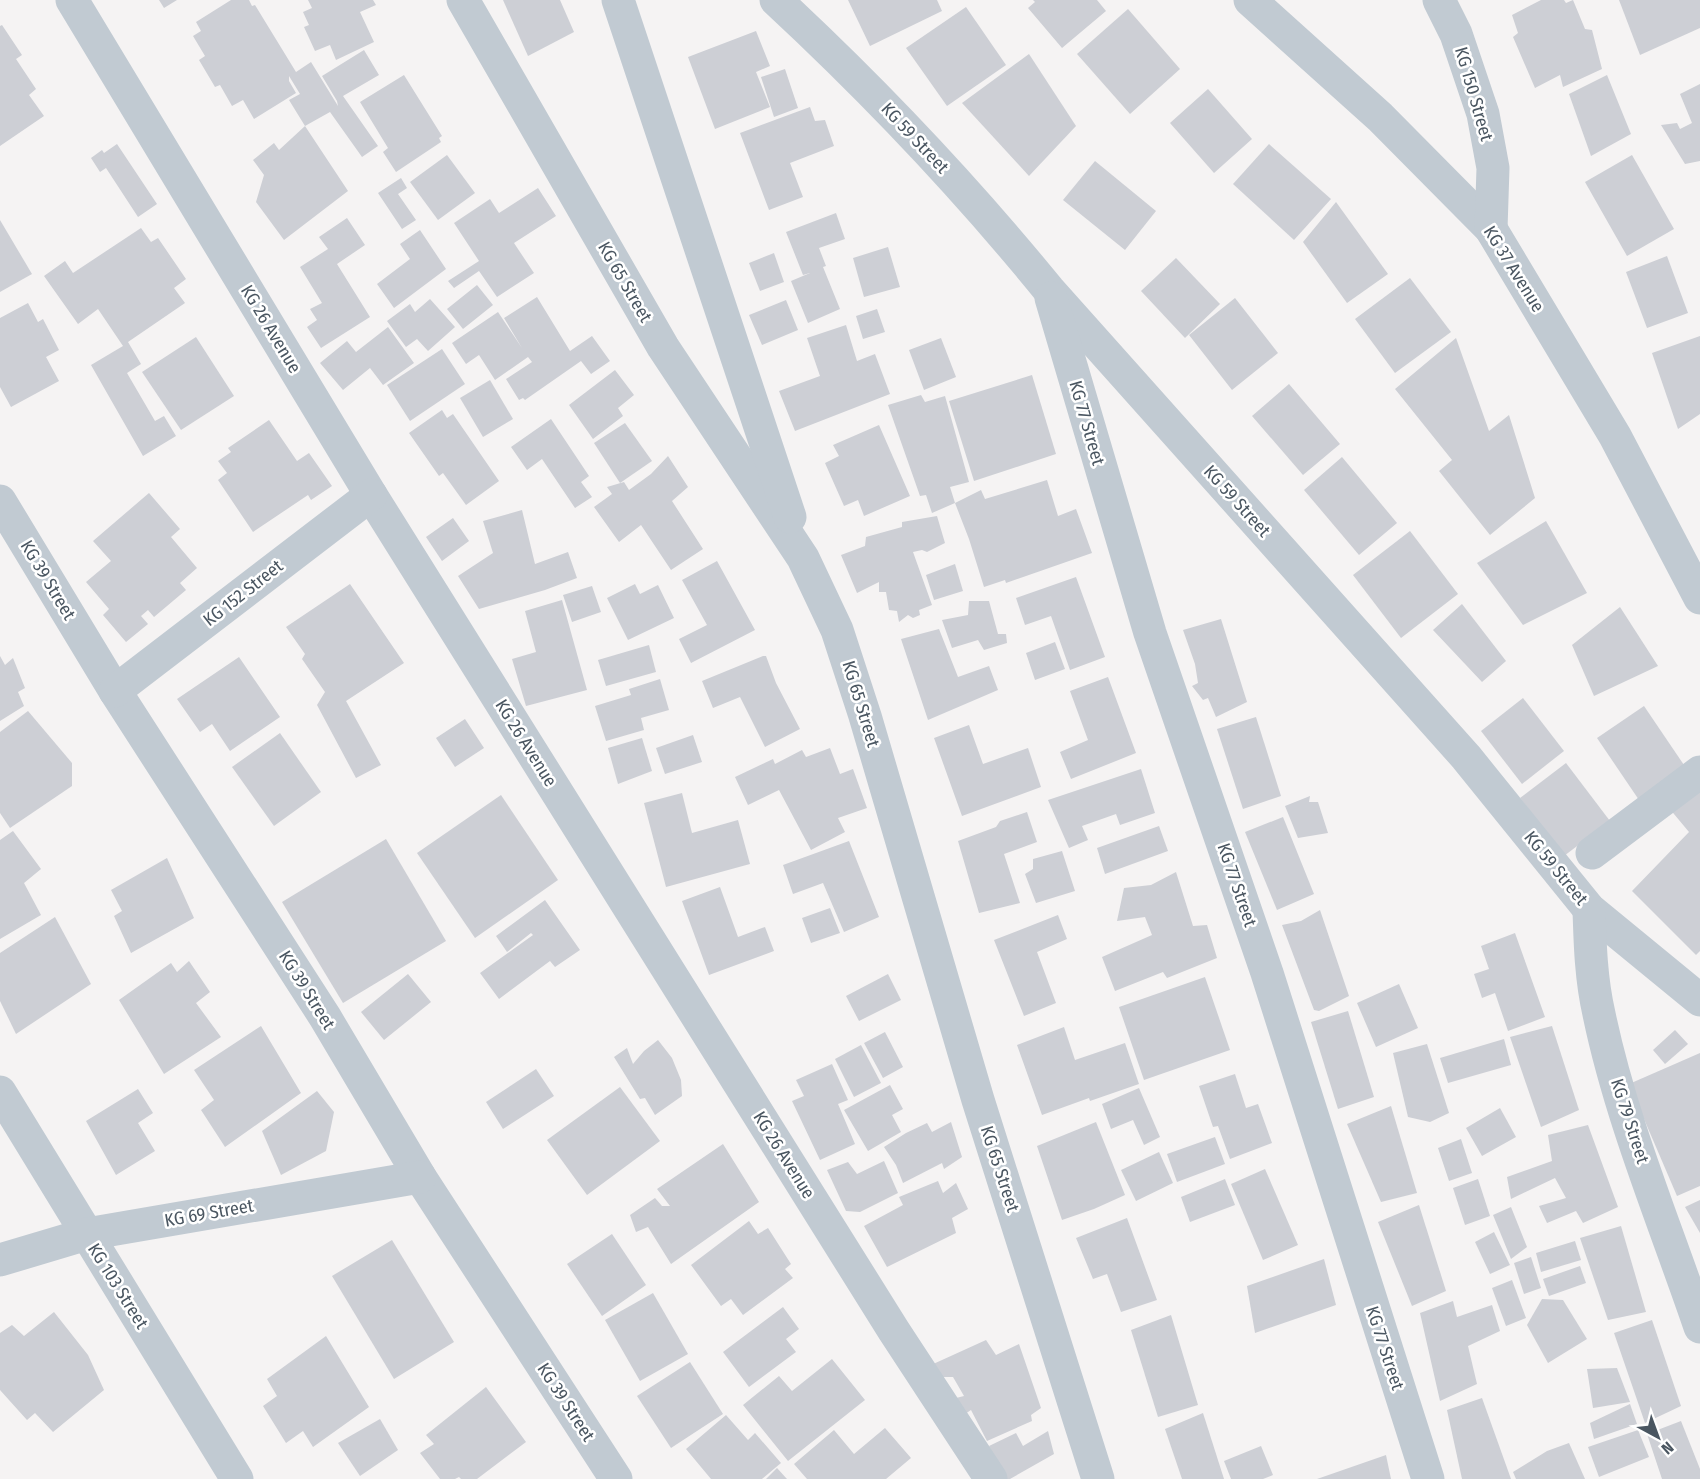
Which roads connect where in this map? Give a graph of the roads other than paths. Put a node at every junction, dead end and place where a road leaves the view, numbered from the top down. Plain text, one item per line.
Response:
1 (72, 0) edge
2 (464, 0) edge
3 (618, 0) edge
4 (776, 0) edge
5 (1250, 0) edge
6 (1439, 0) edge
7 (1491, 229) junction
8 (1049, 290) junction
9 (370, 495) junction
10 (0, 501) edge
11 (803, 558) junction
12 (1700, 598) edge
13 (115, 691) junction
14 (1700, 772) edge
15 (1592, 853) dead end
16 (1589, 909) junction
17 (1700, 999) edge
18 (0, 1092) edge
19 (420, 1177) junction
20 (87, 1234) junction
21 (0, 1260) edge
22 (1700, 1327) edge
23 (237, 1479) edge
24 (616, 1479) edge
25 (991, 1479) edge
26 (1098, 1479) edge
27 (1428, 1479) edge

1 - 9 street, KG 26 Avenue
2 - 11 street, KG 65 Street
3 - 11 street
4 - 8 street, KG 59 Street
5 - 7 street, KG 37 Avenue
6 - 7 street, KG 150 Street
7 - 12 street, KG 37 Avenue
8 - 16 street, KG 59 Street
8 - 27 street, KG 77 Street
9 - 13 street, KG 152 Street
9 - 25 street, KG 26 Avenue
10 - 13 street, KG 39 Street
11 - 26 street, KG 65 Street
13 - 19 street, KG 39 Street
14 - 15 street
16 - 17 street, KG 59 Street
16 - 22 street, KG 79 Street
18 - 20 street, KG 103 Street
19 - 20 street, KG 69 Street
19 - 24 street, KG 39 Street
20 - 21 street, KG 69 Street
20 - 23 street, KG 103 Street

